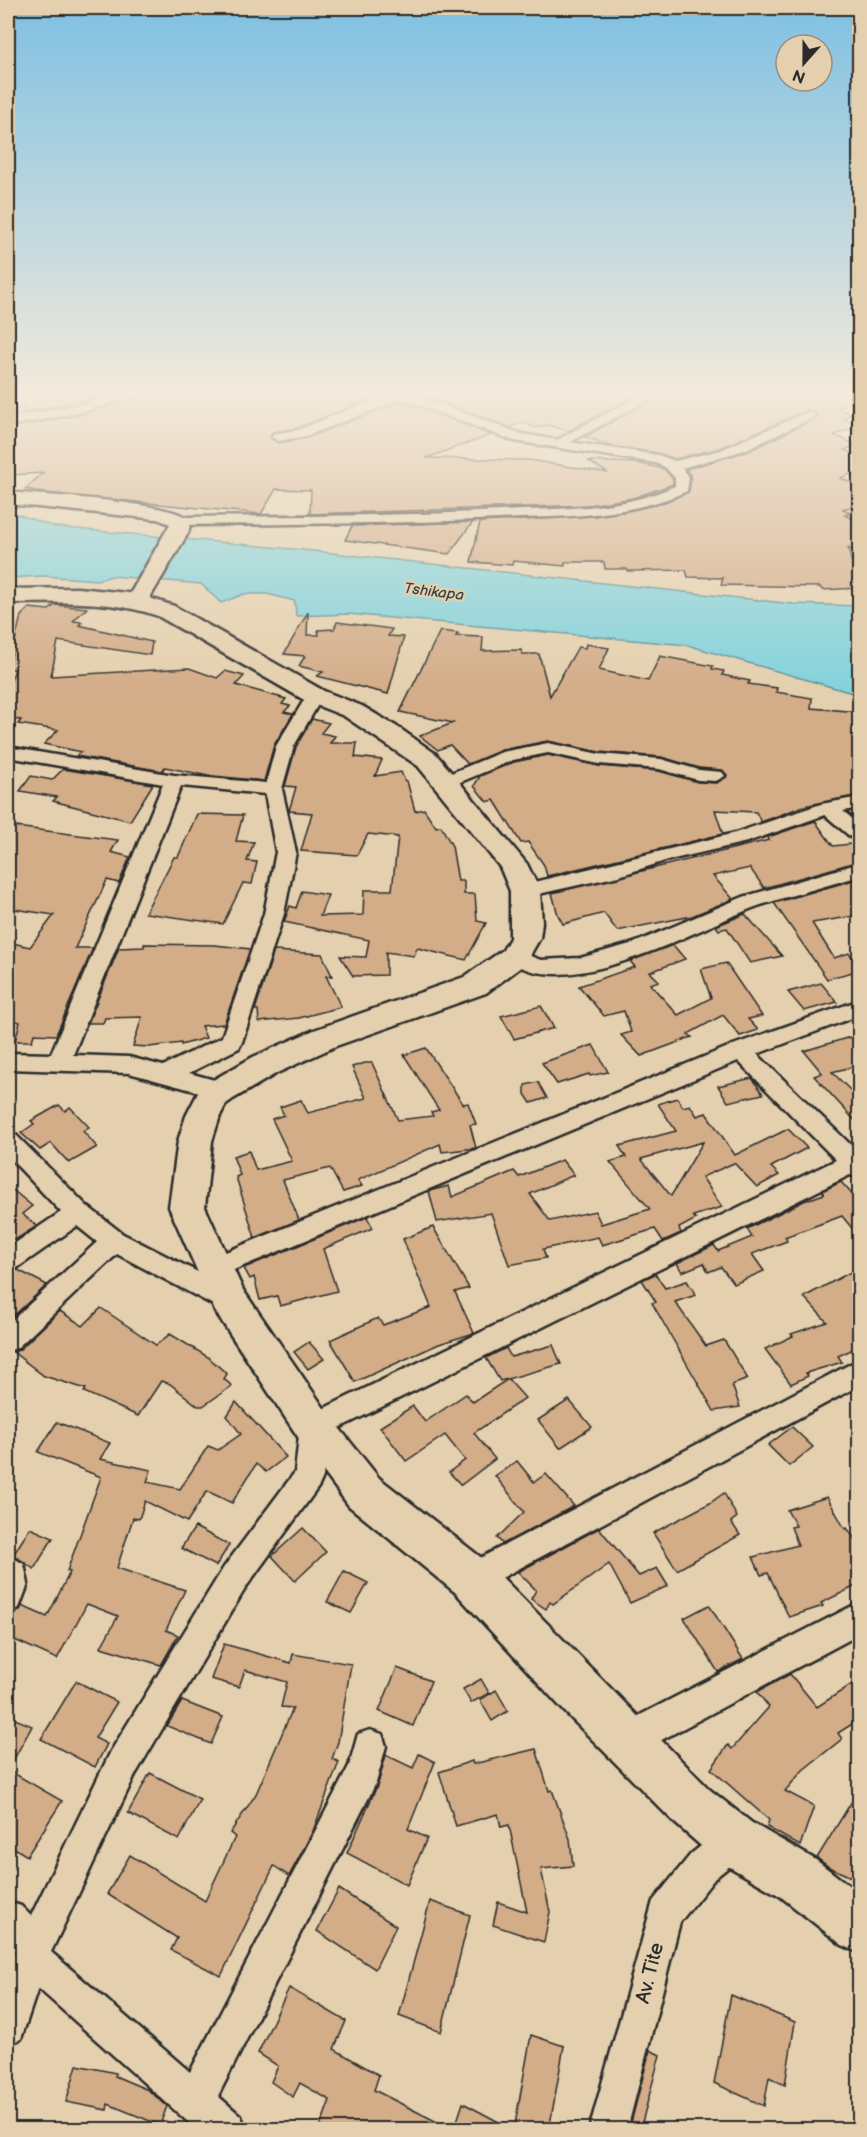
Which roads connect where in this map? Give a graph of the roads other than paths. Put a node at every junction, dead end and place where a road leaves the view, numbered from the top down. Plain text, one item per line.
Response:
1 (673, 493) edge
2 (8, 498) edge
3 (179, 527) junction
4 (140, 595) junction
5 (8, 596) edge
6 (315, 696) junction
7 (8, 752) edge
8 (716, 776) dead end
9 (174, 780) junction
10 (445, 782) junction
11 (273, 789) junction
12 (860, 802) edge
13 (828, 808) junction
14 (860, 835) edge
15 (860, 868) edge
16 (525, 891) junction
17 (514, 957) junction
18 (860, 1007) edge
19 (741, 1051) junction
20 (8, 1061) edge
21 (59, 1063) junction
22 (163, 1077) junction
23 (221, 1090) junction
24 (8, 1141) edge
25 (857, 1163) edge
26 (78, 1213) junction
27 (114, 1241) junction
28 (8, 1261) edge
29 (215, 1267) junction
30 (228, 1300) junction
31 (8, 1340) edge
32 (860, 1371) edge
33 (314, 1427) junction
34 (8, 1570) edge
35 (472, 1578) junction
36 (8, 1597) edge
37 (860, 1617) edge
38 (627, 1740) junction
39 (370, 1746) dead end
40 (735, 1841) junction
41 (8, 1919) edge
42 (860, 1927) edge
43 (33, 1952) junction
44 (8, 2026) edge
45 (195, 2101) junction
46 (227, 2130) edge
47 (608, 2130) edge

1 - 3 street
2 - 3 main road
3 - 4 main road
4 - 5 main road
4 - 6 main road
6 - 10 main road
6 - 11 street
7 - 9 street
8 - 10 street
9 - 11 street
9 - 21 street
10 - 16 main road
11 - 22 street
12 - 13 street
13 - 14 street
13 - 16 street
15 - 17 street
16 - 17 main road
17 - 23 main road
18 - 19 street
19 - 25 street
19 - 29 street
20 - 21 street
21 - 22 street
22 - 23 street
23 - 29 main road
24 - 26 street
25 - 33 street
26 - 27 street
26 - 28 street
27 - 30 street
27 - 31 street
29 - 30 main road
30 - 33 main road
32 - 35 street
33 - 35 main road
33 - 43 street
34 - 36 street
35 - 38 main road
37 - 38 street
38 - 40 main road
39 - 45 street
40 - 42 main road
40 - 47 street, Av. Tite
41 - 43 street
43 - 44 street
43 - 45 street
45 - 46 street

